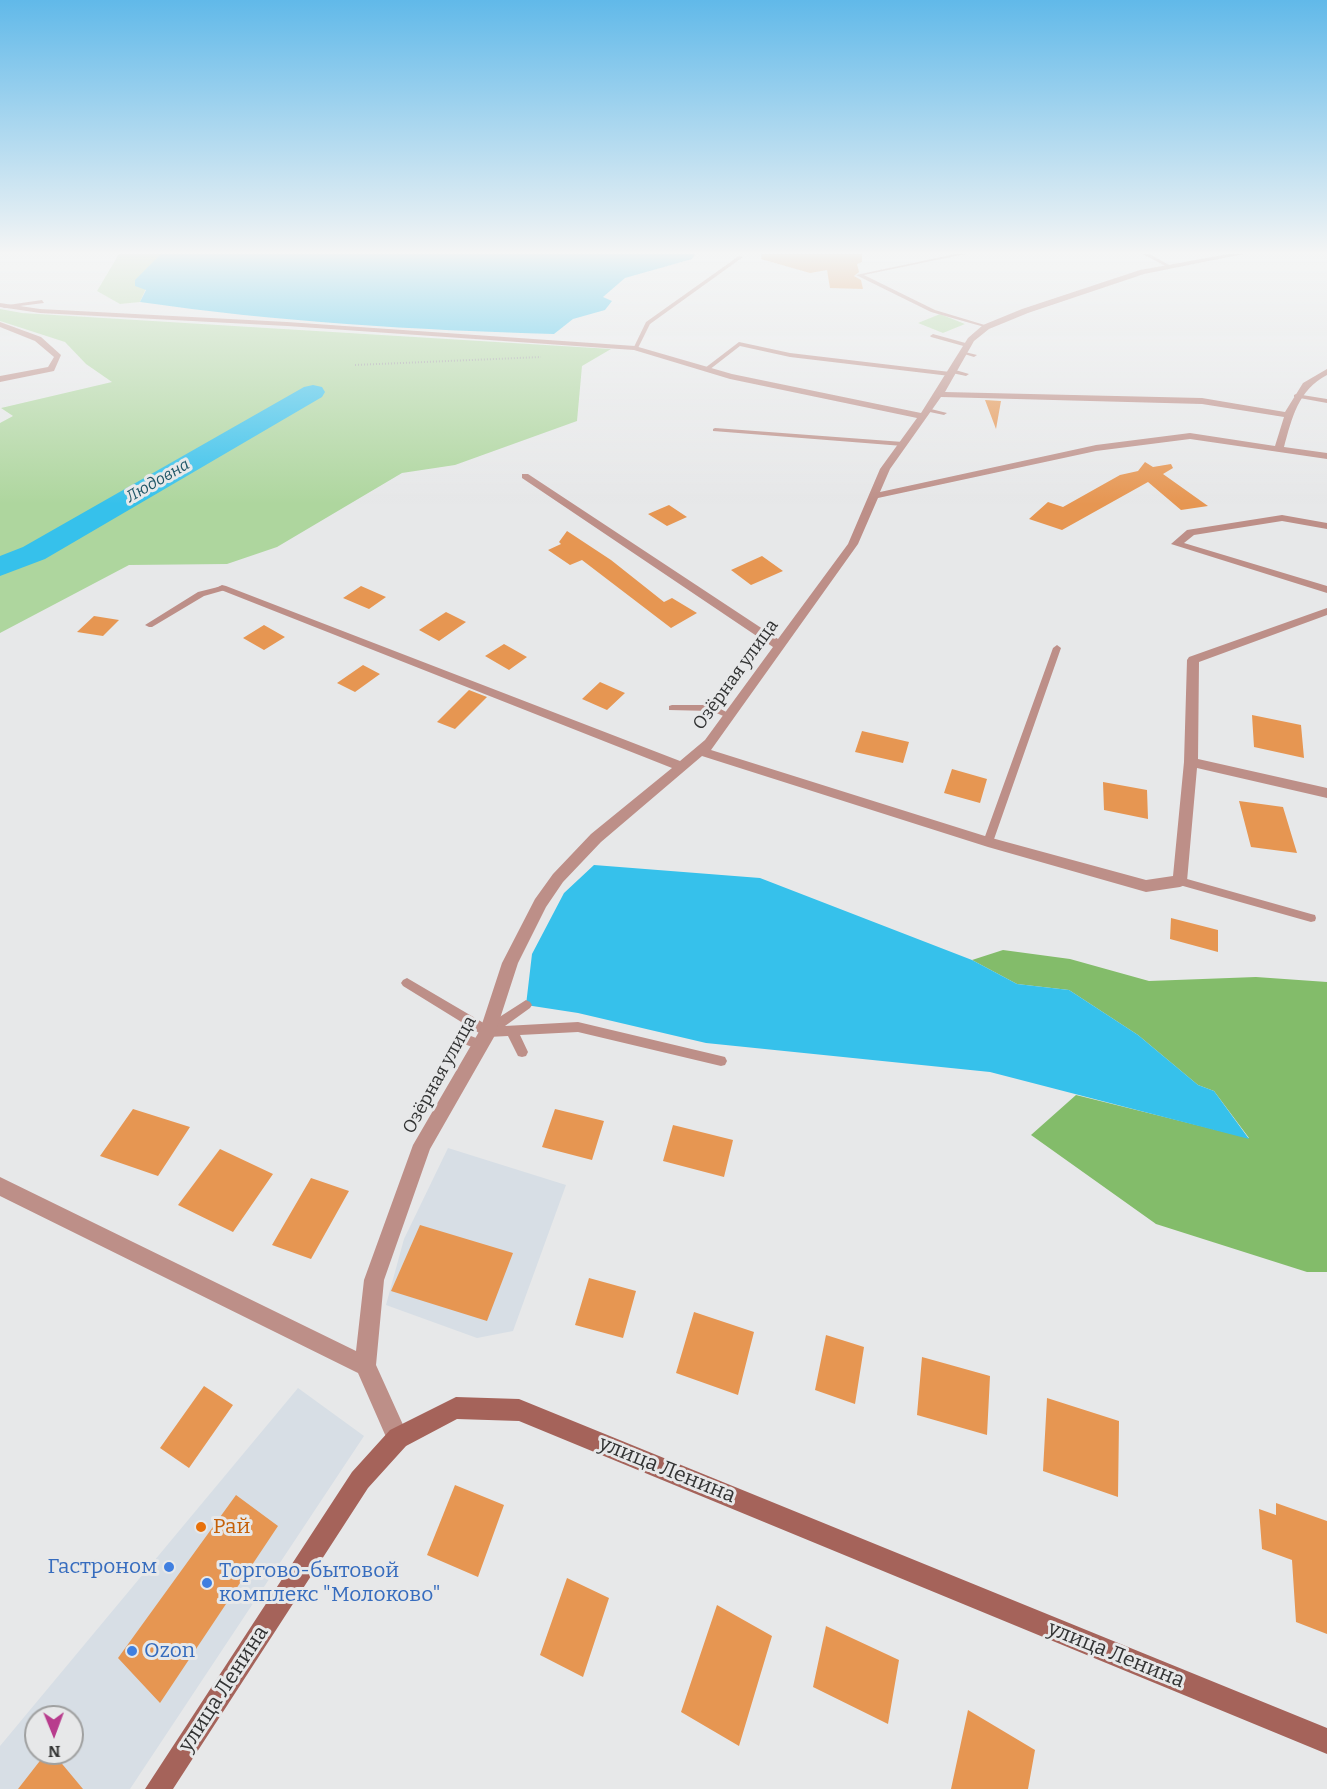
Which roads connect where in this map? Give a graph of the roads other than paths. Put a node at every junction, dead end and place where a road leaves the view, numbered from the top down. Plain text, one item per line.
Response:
1 (34, 337) edge
2 (483, 337) edge
3 (640, 337) edge
4 (936, 337) edge
5 (978, 337) edge
6 (635, 348) junction
7 (968, 351) junction
8 (707, 369) junction
9 (1327, 372) edge
10 (956, 373) junction
11 (0, 379) edge
12 (939, 394) junction
13 (1296, 396) junction
14 (1327, 401) edge
15 (925, 413) junction
16 (944, 413) dead end
17 (1288, 416) junction
18 (716, 430) dead end
19 (903, 444) junction
20 (1279, 448) junction
21 (1327, 456) edge
22 (525, 476) dead end
23 (874, 496) junction
24 (1327, 526) edge
25 (222, 588) joint
26 (1327, 590) edge
27 (1327, 611) edge
28 (149, 625) dead end
29 (780, 645) junction
30 (1057, 648) dead end
31 (672, 708) dead end
32 (730, 716) junction
33 (700, 751) junction
34 (1191, 762) junction
35 (681, 766) junction
36 (1327, 793) edge
37 (988, 842) junction
38 (1180, 880) junction
39 (1311, 918) dead end
40 (407, 983) dead end
41 (526, 1005) dead end
42 (511, 1030) junction
43 (488, 1032) junction
44 (463, 1038) dead end
45 (480, 1045) junction
46 (522, 1052) dead end
47 (721, 1061) dead end
48 (0, 1186) edge
49 (365, 1366) junction
50 (398, 1438) junction
51 (1327, 1741) edge
52 (158, 1789) edge

1 - 11 street
2 - 6 street
3 - 6 lane
4 - 7 lane
5 - 7 street, Озёрная улица
6 - 8 street
7 - 10 street, Озёрная улица
8 - 10 lane
8 - 15 street
9 - 13 street
10 - 12 street, Озёрная улица
12 - 15 street, Озёрная улица
12 - 17 street
13 - 14 lane
13 - 17 street
15 - 16 lane
15 - 19 street, Озёрная улица
17 - 20 street
18 - 19 lane
19 - 23 street, Озёрная улица
20 - 21 street
20 - 23 street
22 - 29 street
23 - 29 street, Озёрная улица
24 - 26 street
25 - 28 lane
25 - 35 street
27 - 34 street
29 - 32 street, Озёрная улица
30 - 37 lane
31 - 32 lane
32 - 33 street, Озёрная улица
33 - 35 street, Озёрная улица
33 - 37 street
34 - 36 street
34 - 38 street
35 - 43 street, Озёрная улица
37 - 38 street
38 - 39 lane
40 - 43 lane
41 - 43 lane
42 - 43 lane
42 - 46 lane
42 - 47 lane
43 - 45 street, Озёрная улица
44 - 45 lane
45 - 49 street, Озёрная улица
48 - 49 street
49 - 50 street
50 - 51 main road, улица Ленина
50 - 52 main road, улица Ленина

